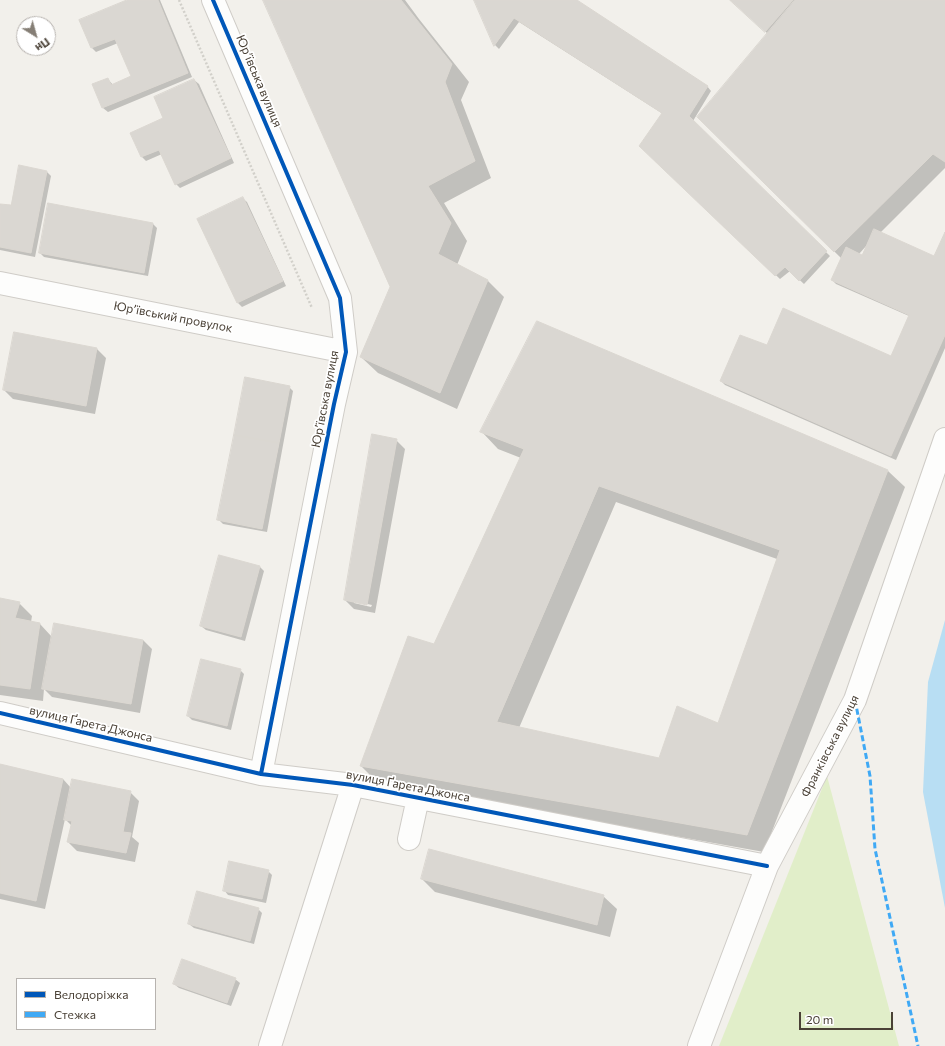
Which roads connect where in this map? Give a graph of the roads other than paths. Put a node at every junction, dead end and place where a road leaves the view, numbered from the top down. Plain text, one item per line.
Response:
1 (214, 0) edge
2 (0, 283) edge
3 (346, 352) junction
4 (945, 439) edge
5 (0, 713) edge
6 (261, 774) junction
7 (353, 785) junction
8 (418, 798) junction
9 (409, 839) dead end
10 (767, 866) junction
11 (270, 1046) edge
12 (699, 1046) edge

1 - 3 street, Юр’ївська вулиця
2 - 3 street, Юр’ївський провулок
3 - 6 street, Юр’ївська вулиця
4 - 10 street, Франківська вулиця
5 - 6 street, вулиця Ґарета Джонса
6 - 7 street, вулиця Ґарета Джонса
7 - 8 street, вулиця Ґарета Джонса
7 - 11 street
8 - 9 street
8 - 10 street, вулиця Ґарета Джонса
10 - 12 street, Франківська вулиця

